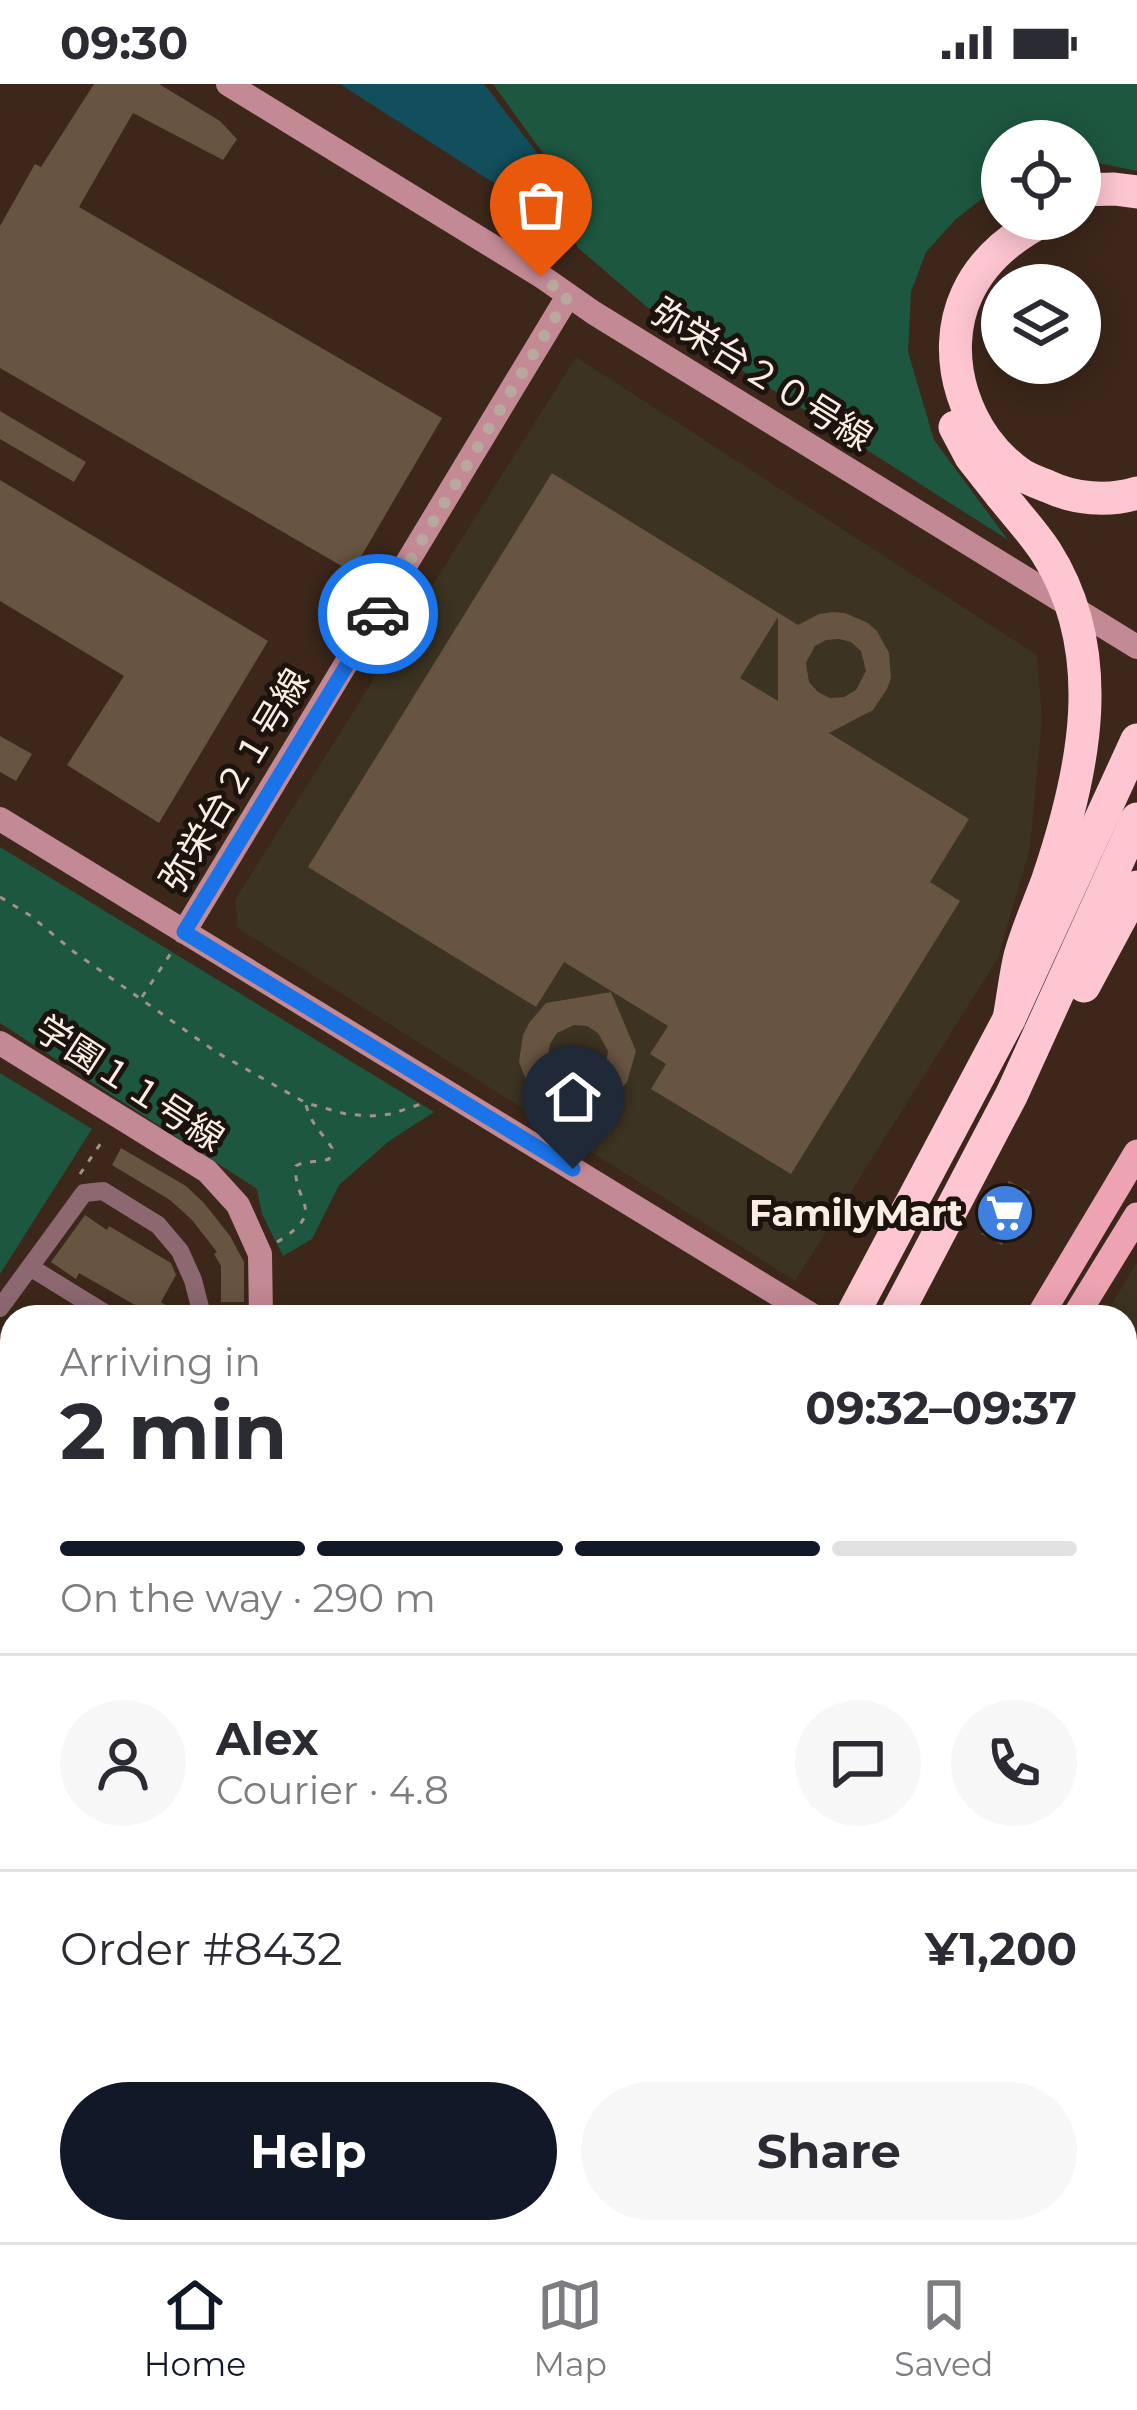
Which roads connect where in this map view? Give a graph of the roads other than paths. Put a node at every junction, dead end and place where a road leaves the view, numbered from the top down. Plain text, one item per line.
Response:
1 (228, 84) edge
2 (1101, 189) edge
3 (1137, 193) edge
4 (1101, 208) edge
5 (1137, 212) edge
6 (983, 240) edge
7 (1012, 240) edge
8 (568, 296) junction
9 (1137, 494) edge
10 (1137, 646) edge
11 (1137, 740) edge
12 (0, 819) edge
13 (1137, 819) edge
14 (1137, 887) edge
15 (184, 932) junction
16 (1009, 1019) junction
17 (0, 1043) edge
18 (1012, 1094) junction
19 (1137, 1153) edge
20 (1137, 1216) edge
21 (30, 1267) junction
22 (2, 1305) edge
23 (92, 1305) edge
24 (199, 1305) edge
25 (261, 1305) edge
26 (795, 1305) edge
27 (857, 1305) edge
28 (902, 1305) edge
29 (1046, 1305) edge
30 (1083, 1305) edge

1 - 8 street, 弥栄台２０号線
2 - 3 highway
4 - 5 highway
6 - 16 highway, bridge
7 - 9 highway
8 - 10 street, 弥栄台２０号線
8 - 15 street, 弥栄台２１号線
11 - 16 highway, bridge
12 - 15 street
13 - 18 highway
14 - 18 highway
15 - 26 street
16 - 27 highway
17 - 25 street, 学園１１号線
18 - 28 highway
19 - 29 main road
20 - 30 main road
21 - 22 street
21 - 23 street
21 - 24 street

